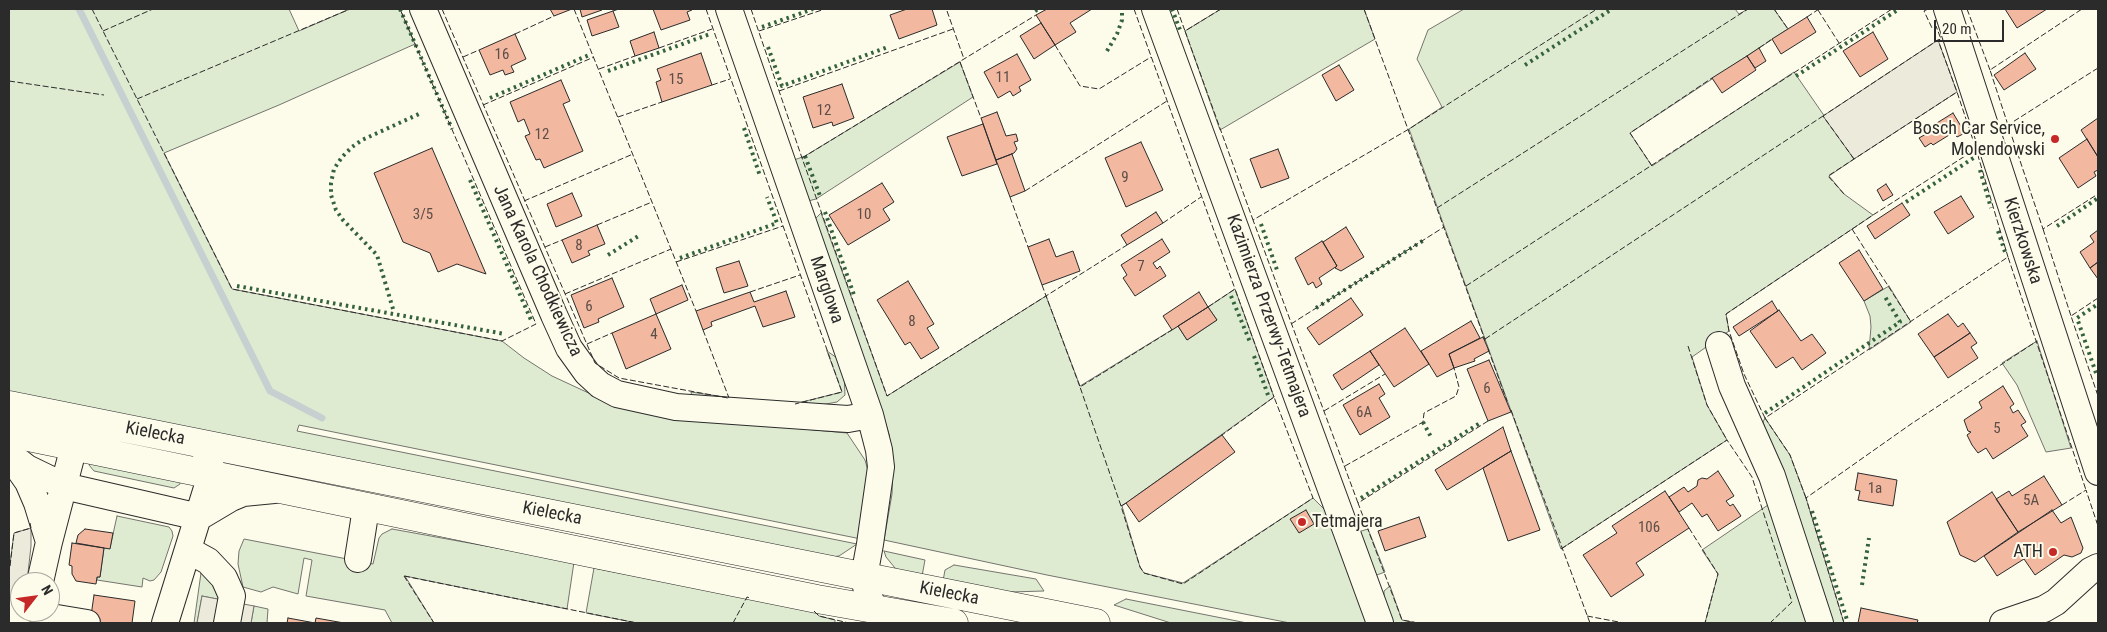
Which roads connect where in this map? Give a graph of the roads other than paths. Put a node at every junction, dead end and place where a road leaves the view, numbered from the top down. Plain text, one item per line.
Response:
1 (422, 9) edge
2 (729, 9) edge
3 (1155, 9) edge
4 (1946, 9) edge
5 (1719, 345) dead end
6 (9, 405) edge
7 (870, 415) junction
8 (125, 428) junction
9 (9, 433) edge
10 (184, 440) junction
11 (74, 446) junction
12 (9, 455) edge
13 (2098, 472) edge
14 (211, 475) junction
15 (64, 486) junction
16 (279, 490) junction
17 (366, 508) junction
18 (199, 517) junction
19 (49, 542) junction
20 (188, 550) junction
21 (358, 559) dead end
22 (2098, 567) edge
23 (42, 572) edge
24 (864, 577) junction
25 (817, 599) junction
26 (875, 609) junction
27 (60, 618) edge
28 (87, 623) edge
29 (164, 623) edge
30 (227, 623) edge
31 (954, 623) edge
32 (1096, 623) edge
33 (1380, 623) edge
34 (1820, 623) edge
35 (2003, 623) edge

1 - 7 street, Jana Karola Chodkiewicza
2 - 7 street, Marglowa
3 - 33 street, Kazimierza Przerwy-Tetmajera
4 - 13 street, Kierzkowska
5 - 34 street
6 - 8 main road, Kielecka
7 - 24 street, Marglowa
8 - 10 main road, Kielecka
8 - 11 street
9 - 11 main road, Kielecka
10 - 14 street
10 - 24 main road, Kielecka
11 - 14 main road, Kielecka
11 - 15 street
12 - 15 street
12 - 19 street
14 - 16 main road, Kielecka
14 - 18 street
15 - 18 street
15 - 19 street
16 - 17 main road, Kielecka
16 - 18 street
17 - 21 street
17 - 25 main road, Kielecka
18 - 20 street
19 - 23 street
20 - 29 street
20 - 30 street
22 - 35 street
24 - 25 street
24 - 26 street, Marglowa
24 - 32 main road, Kielecka
25 - 26 main road, Kielecka
26 - 31 main road, Kielecka
27 - 28 street

